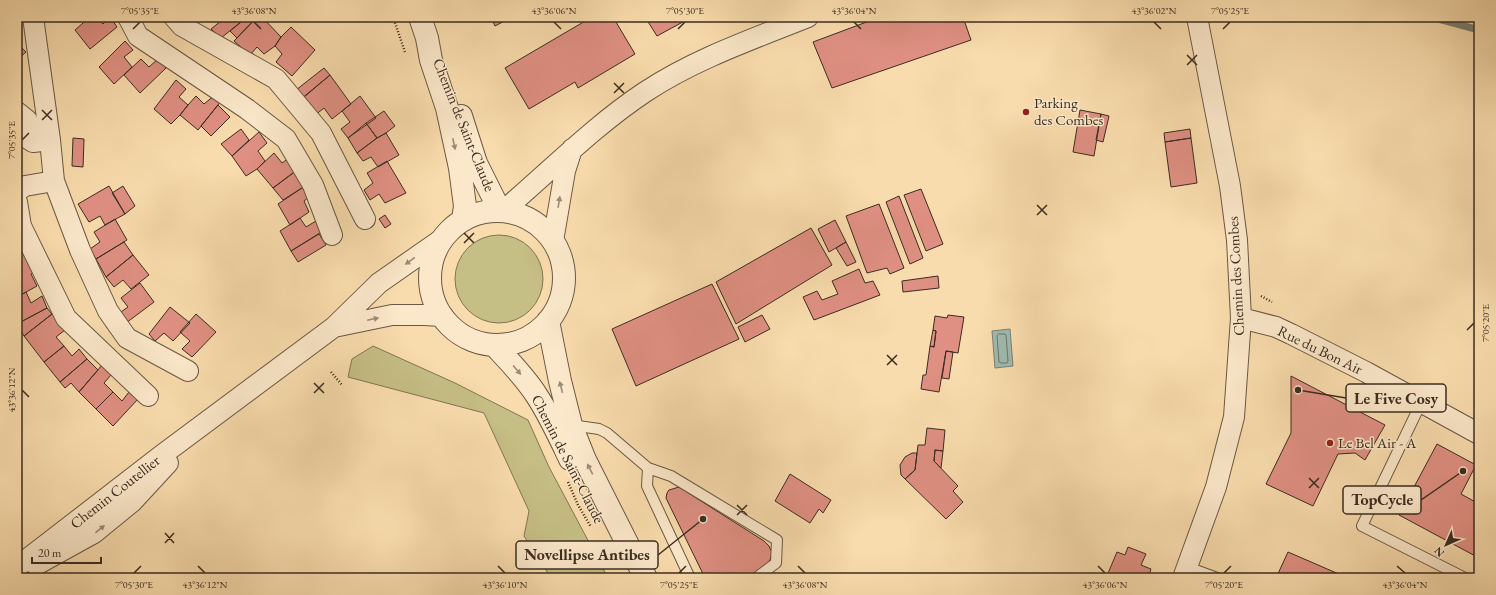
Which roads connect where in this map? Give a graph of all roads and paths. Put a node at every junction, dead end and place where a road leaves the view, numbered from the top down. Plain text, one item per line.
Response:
1 (33, 17) edge
2 (128, 17) edge
3 (174, 17) edge
4 (420, 17) edge
5 (808, 17) edge
6 (1197, 17) edge
7 (427, 38) junction
8 (17, 112) edge
9 (33, 138) edge
10 (572, 149) junction
11 (54, 181) junction
12 (17, 191) edge
13 (17, 202) edge
14 (502, 211) junction
15 (364, 219) dead end
16 (463, 220) junction
17 (332, 235) dead end
18 (442, 239) junction
19 (553, 241) junction
20 (443, 316) junction
21 (1241, 318) junction
22 (548, 321) junction
23 (334, 327) junction
24 (495, 346) junction
25 (188, 371) dead end
26 (331, 372) dead end
27 (342, 385) dead end
28 (148, 396) dead end
29 (1421, 403) junction
30 (571, 425) junction
31 (194, 433) junction
32 (1479, 434) edge
33 (648, 468) junction
34 (17, 567) edge
35 (1185, 572) edge
36 (17, 575) edge
37 (632, 578) edge
38 (646, 578) edge
39 (690, 578) edge
40 (756, 578) edge
41 (1216, 578) edge
42 (1465, 578) edge

1 - 9 street
2 - 17 street
3 - 15 street
4 - 7 street, Chemin de Saint-Claude
5 - 10 street
6 - 21 street, Chemin des Combes
7 - 14 street, Chemin de Saint-Claude
7 -> 16 street, Chemin de Saint-Claude
8 - 9 street
9 - 11 street
10 - 14 street
19 -> 10 street
11 - 12 street
11 - 25 street
13 - 28 street
14 - 16 street
14 - 19 street
16 - 18 street
18 - 20 street
18 -> 23 street, Chemin Coutellier
19 - 22 street
23 -> 20 street, Chemin Coutellier
20 - 24 street
21 - 29 street, Rue du Bon Air
21 - 35 street, Chemin des Combes
22 - 24 street
30 -> 22 street, Chemin de Saint-Claude
23 - 31 street, Chemin Coutellier
24 -> 37 street, Chemin de Saint-Claude
26 - 27 path
29 - 32 street, Rue du Bon Air
29 - 42 lane
30 - 33 lane
38 -> 30 street, Chemin de Saint-Claude
31 - 34 street, Chemin Coutellier
36 -> 31 street, Chemin Coutellier
33 - 39 lane
33 - 40 lane
35 - 41 lane

